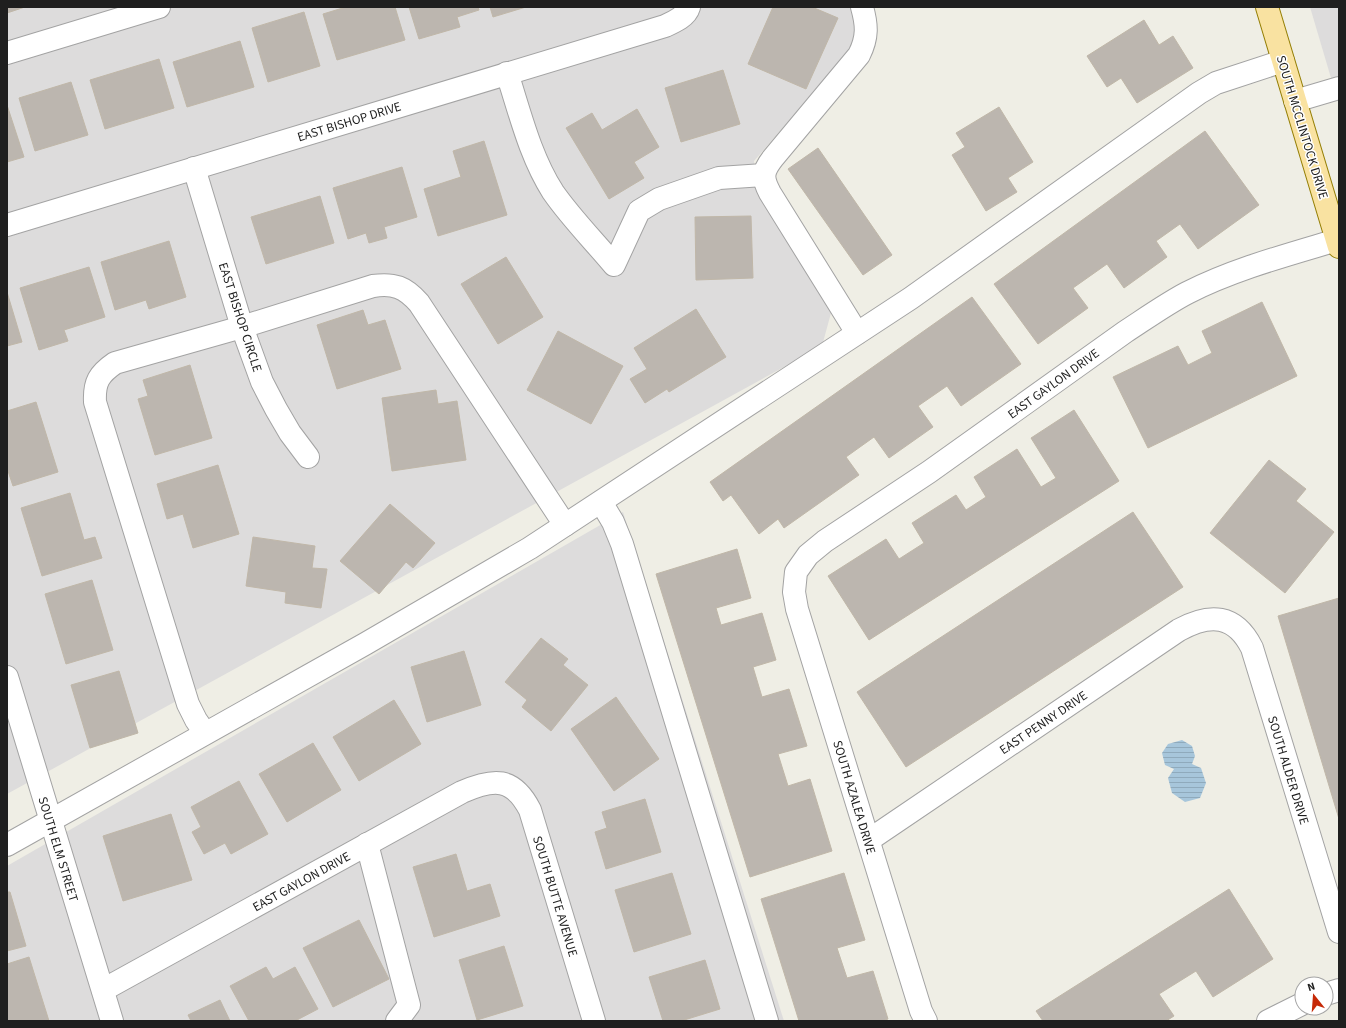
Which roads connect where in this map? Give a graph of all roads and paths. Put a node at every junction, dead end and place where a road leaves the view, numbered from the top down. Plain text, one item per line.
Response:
1 (159, 7) edge
2 (862, 7) edge
3 (1267, 7) edge
4 (689, 9) edge
5 (7, 53) edge
6 (1283, 62) junction
7 (507, 73) junction
8 (1339, 88) edge
9 (1295, 101) junction
10 (194, 168) junction
11 (764, 175) junction
12 (7, 225) edge
13 (1338, 243) edge
14 (242, 327) junction
15 (857, 333) junction
16 (308, 457) dead end
17 (601, 502) junction
18 (566, 525) junction
19 (796, 572) joint
20 (1222, 620) joint
21 (7, 676) edge
22 (205, 733) junction
23 (502, 783) joint
24 (51, 821) junction
25 (868, 840) junction
26 (367, 844) junction
27 (7, 845) edge
28 (1339, 932) edge
29 (102, 990) junction
30 (1294, 1008) edge
31 (112, 1021) edge
32 (397, 1021) edge
33 (594, 1021) edge
34 (767, 1021) edge
35 (926, 1021) edge
36 (1268, 1021) edge

1 - 5 street
2 - 11 street
3 - 6 main road, SOUTH MCCLINTOCK DRIVE
4 - 7 street, EAST BISHOP DRIVE
6 - 9 main road, SOUTH MCCLINTOCK DRIVE
6 - 15 street
7 - 10 street, EAST BISHOP DRIVE
7 - 11 street
8 - 9 street
9 - 13 main road, SOUTH MCCLINTOCK DRIVE
10 - 12 street, EAST BISHOP DRIVE
10 - 14 street, EAST BISHOP CIRCLE
11 - 15 street
13 - 19 street, EAST GAYLON DRIVE
14 - 16 street, EAST BISHOP CIRCLE
14 - 18 street
14 - 22 street
15 - 17 street
17 - 18 street
17 - 34 street
18 - 22 street
19 - 25 street, SOUTH AZALEA DRIVE
20 - 25 street, EAST PENNY DRIVE
20 - 28 street, SOUTH ALDER DRIVE
21 - 24 street, SOUTH ELM STREET
22 - 24 street
23 - 26 street, EAST GAYLON DRIVE
23 - 33 street, SOUTH BUTTE AVENUE
24 - 27 street
24 - 29 street, SOUTH ELM STREET
25 - 35 street, SOUTH AZALEA DRIVE
26 - 29 street, EAST GAYLON DRIVE
26 - 32 street
29 - 31 street, SOUTH ELM STREET
30 - 36 street

